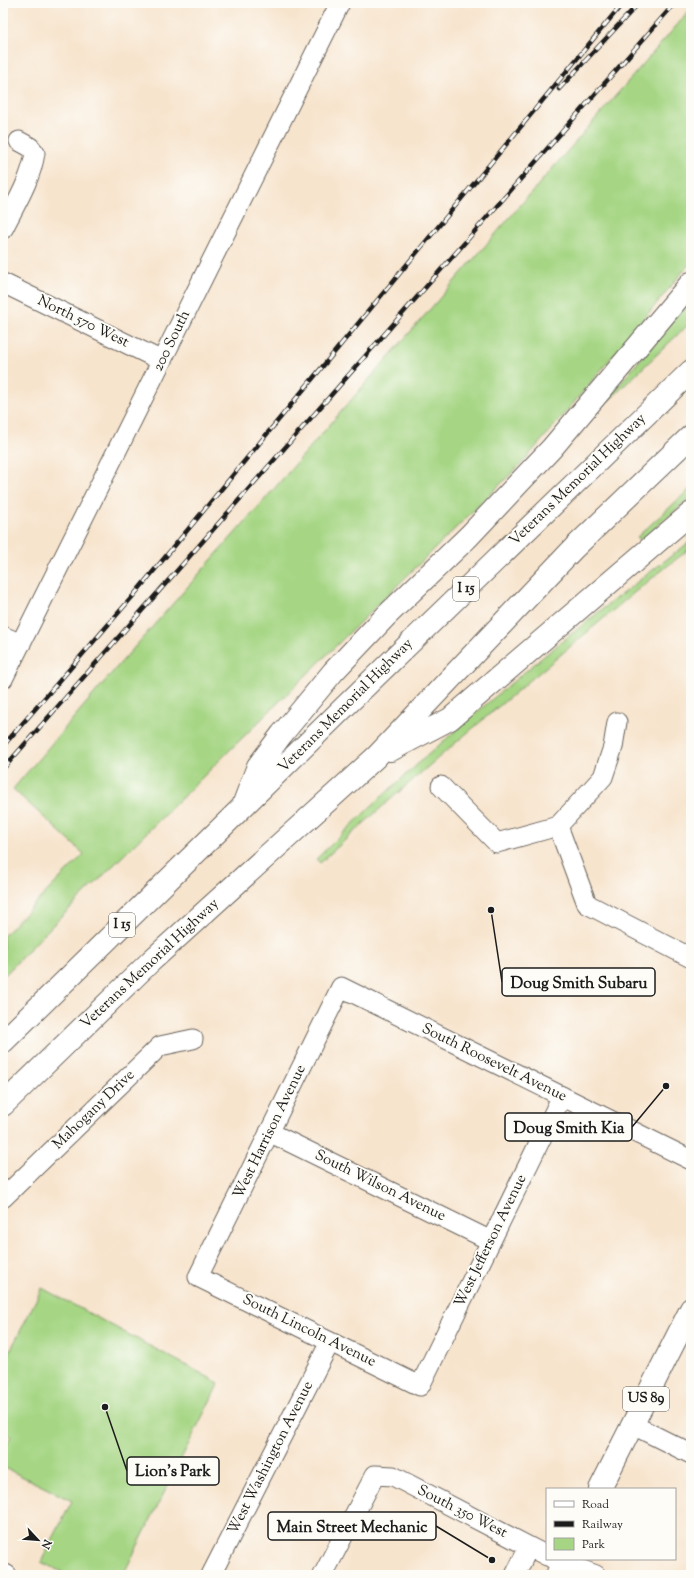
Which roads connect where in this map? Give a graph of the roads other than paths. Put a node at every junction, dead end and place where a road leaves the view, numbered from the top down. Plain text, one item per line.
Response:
1 (336, 4) edge
2 (19, 141) dead end
3 (3, 229) edge
4 (3, 283) edge
5 (691, 283) edge
6 (162, 361) junction
7 (691, 371) edge
8 (691, 436) edge
9 (691, 514) edge
10 (3, 636) edge
11 (21, 644) junction
12 (3, 679) edge
13 (617, 722) dead end
14 (376, 757) junction
15 (441, 786) dead end
16 (242, 808) junction
17 (558, 826) junction
18 (691, 958) edge
19 (341, 987) joint
20 (193, 1038) dead end
21 (3, 1042) edge
22 (562, 1096) junction
23 (3, 1105) edge
24 (270, 1132) junction
25 (691, 1160) edge
26 (3, 1198) edge
27 (491, 1241) junction
28 (198, 1277) joint
29 (691, 1309) edge
30 (330, 1342) junction
31 (420, 1386) joint
32 (633, 1425) junction
33 (691, 1454) edge
34 (601, 1488) edge
35 (529, 1547) junction
36 (546, 1556) edge
37 (557, 1562) edge
38 (3, 1573) edge
39 (7, 1575) edge
40 (211, 1575) edge
41 (323, 1575) edge
42 (515, 1575) edge
43 (596, 1575) edge

1 - 6 street, 200 South
2 - 3 street
4 - 6 street, North 570 West
5 - 16 main road
6 - 11 street, 200 South
7 - 16 main road, Veterans Memorial Highway / I 15
8 - 14 main road, Veterans Memorial Highway
9 - 14 main road
10 - 11 street
11 - 12 street, 200 South
13 - 17 street
14 - 23 main road, Veterans Memorial Highway
15 - 17 street
16 - 21 main road, Veterans Memorial Highway / I 15
17 - 18 street
19 - 22 street, South Roosevelt Avenue
19 - 24 street, West Harrison Avenue
20 - 26 street, Mahogany Drive
22 - 25 street, South Roosevelt Avenue
22 - 27 street, West Jefferson Avenue
24 - 27 street, South Wilson Avenue
24 - 28 street, West Harrison Avenue
27 - 31 street, West Jefferson Avenue
28 - 30 street, South Lincoln Avenue
29 - 32 main road, US 89
30 - 31 street, South Lincoln Avenue
30 - 40 street, West Washington Avenue
32 - 33 street
32 - 34 main road, US 89
35 - 36 street, South 350 West
35 - 41 street, South 350 West
35 - 42 street
37 - 43 street, South 350 West
38 - 39 street

